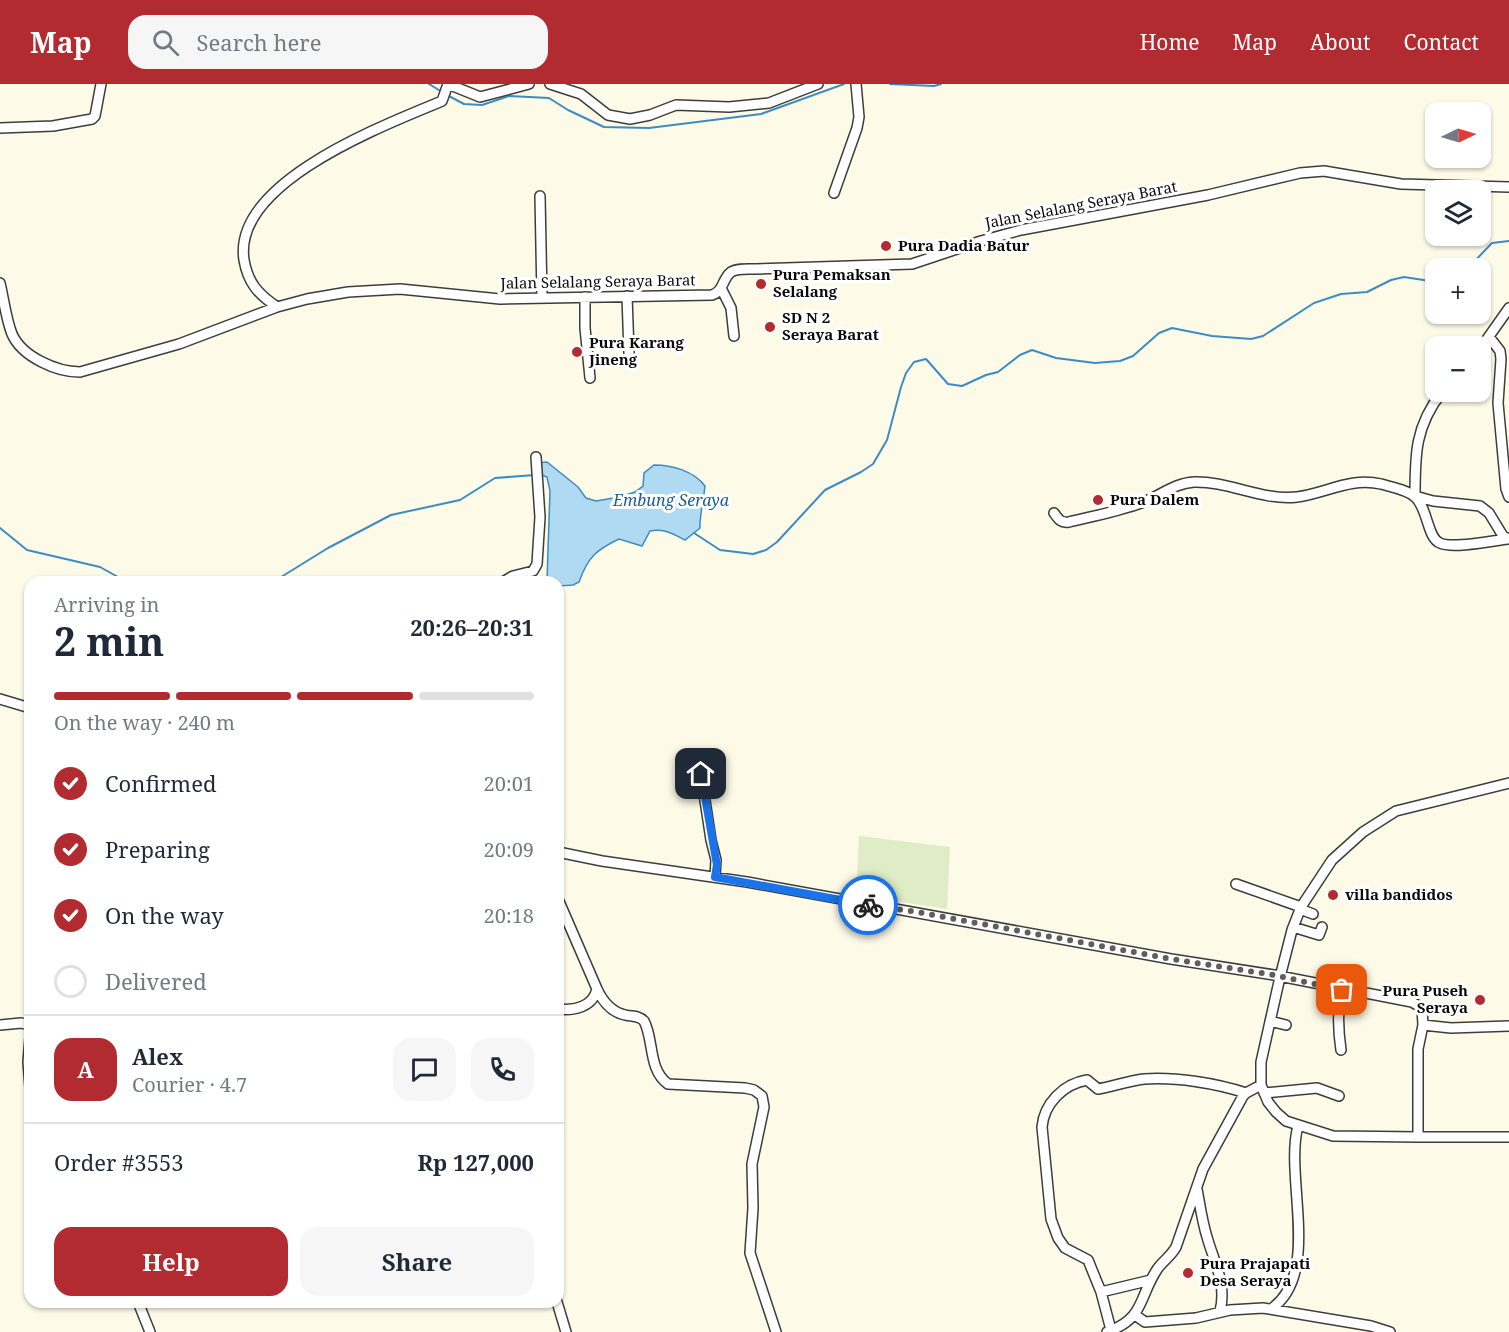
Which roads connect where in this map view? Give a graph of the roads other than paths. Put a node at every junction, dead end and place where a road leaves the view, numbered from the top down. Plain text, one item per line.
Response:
1 (101, 84) edge
2 (529, 84) edge
3 (550, 84) edge
4 (818, 84) edge
5 (856, 84) edge
6 (448, 85) edge
7 (0, 128) edge
8 (1509, 187) edge
9 (834, 193) dead end
10 (540, 196) dead end
11 (0, 283) edge
12 (722, 288) junction
13 (259, 294) junction
14 (627, 296) junction
15 (585, 297) junction
16 (542, 298) junction
17 (277, 307) junction
18 (1509, 308) edge
19 (250, 316) junction
20 (734, 336) dead end
21 (1491, 336) edge
22 (1491, 339) edge
23 (630, 353) dead end
24 (590, 378) dead end
25 (1435, 402) edge
26 (536, 457) dead end
27 (1415, 496) junction
28 (1509, 497) edge
29 (1054, 513) dead end
30 (1508, 539) edge
31 (513, 576) edge
32 (0, 699) edge
33 (24, 706) edge
34 (701, 774) dead end
35 (1509, 783) edge
36 (564, 853) edge
37 (715, 877) junction
38 (1236, 884) dead end
39 (1301, 908) junction
40 (564, 913) edge
41 (1313, 915) dead end
42 (1293, 927) junction
43 (1322, 927) dead end
44 (1280, 977) junction
45 (597, 989) junction
46 (1342, 990) junction
47 (564, 1009) edge
48 (1270, 1021) junction
49 (24, 1024) edge
50 (0, 1025) edge
51 (1286, 1025) dead end
52 (1423, 1025) junction
53 (1509, 1026) edge
54 (1341, 1050) dead end
55 (1263, 1089) junction
56 (1246, 1093) junction
57 (1339, 1096) dead end
58 (1298, 1126) junction
59 (1418, 1137) junction
60 (1509, 1137) edge
61 (1197, 1187) junction
62 (1151, 1280) junction
63 (1101, 1292) junction
64 (140, 1308) edge
65 (559, 1308) edge
66 (1271, 1309) junction
67 (1220, 1311) junction
68 (1135, 1315) junction
69 (1109, 1331) edge
70 (150, 1332) edge
71 (566, 1332) edge
72 (776, 1332) edge
73 (1390, 1332) edge

1 - 7 street
2 - 6 street
3 - 4 street
5 - 9 street
6 - 13 street
8 - 12 street, Jalan Selalang Seraya Barat
10 - 16 street
11 - 19 street, Jalan Selalang Seraya Barat
12 - 14 street, Jalan Selalang Seraya Barat
12 - 20 street
13 - 17 street
13 - 19 street
14 - 15 street, Jalan Selalang Seraya Barat
14 - 23 street
15 - 16 street, Jalan Selalang Seraya Barat
15 - 24 street
16 - 17 street, Jalan Selalang Seraya Barat
17 - 19 street, Jalan Selalang Seraya Barat
18 - 21 street
22 - 28 street
25 - 27 street
26 - 31 street
27 - 29 street
27 - 30 street
27 - 30 street
32 - 33 street
34 - 37 street
35 - 39 street
36 - 37 street
37 - 44 street
38 - 39 street
39 - 41 street
39 - 42 street
40 - 45 street
42 - 43 street
42 - 44 street
44 - 46 street
44 - 48 street
45 - 47 street
45 - 72 street
46 - 52 street
46 - 54 street
48 - 51 street
48 - 55 street
49 - 50 street
52 - 53 street
52 - 59 street
55 - 56 street
55 - 57 street
55 - 58 street
56 - 61 street
56 - 63 street
58 - 59 street
58 - 66 street
59 - 60 street
61 - 62 street
61 - 67 street
62 - 63 street
62 - 68 street
63 - 69 street
64 - 70 street
65 - 71 street
66 - 67 street
66 - 73 street
67 - 68 street
68 - 69 street

